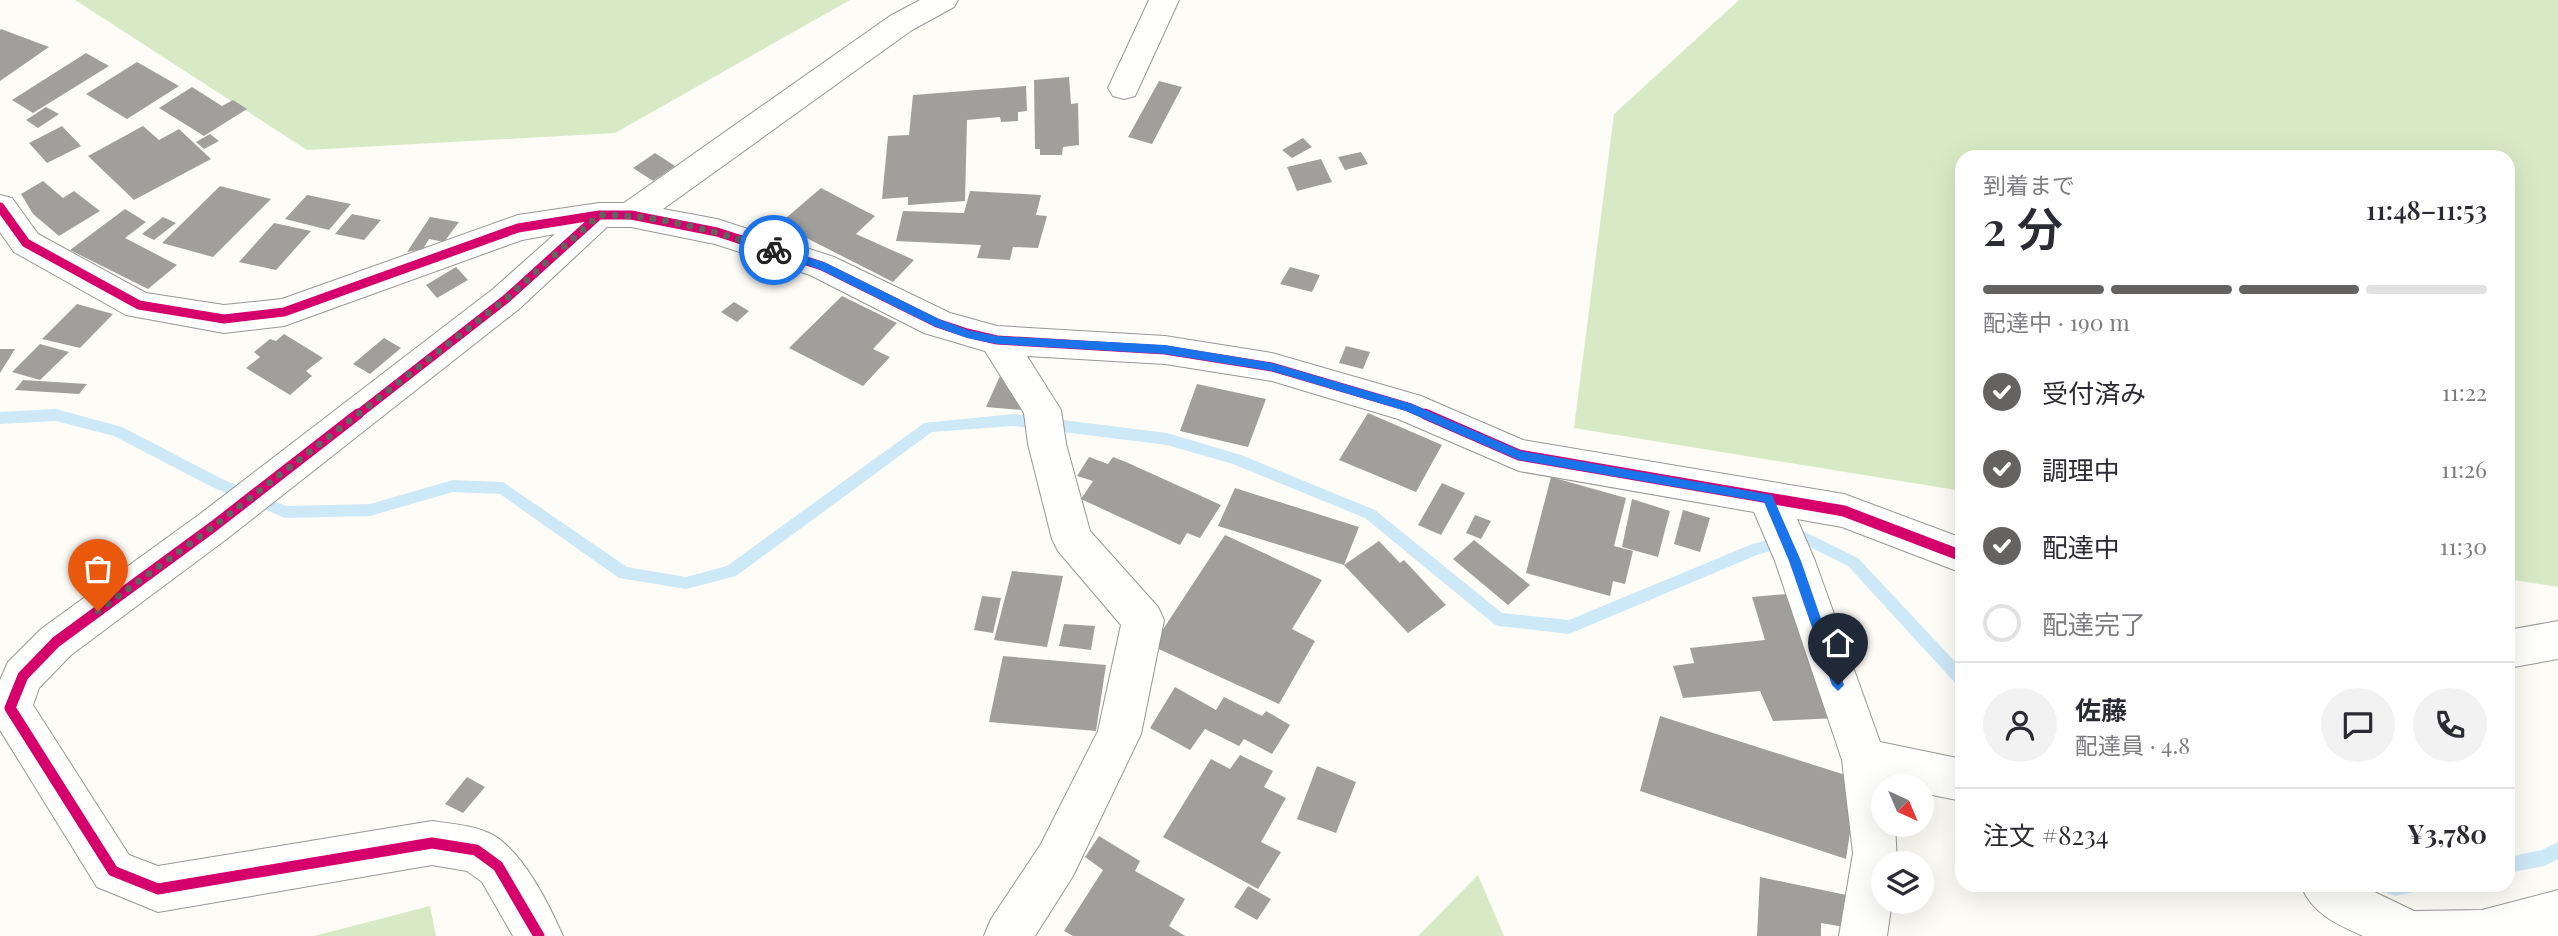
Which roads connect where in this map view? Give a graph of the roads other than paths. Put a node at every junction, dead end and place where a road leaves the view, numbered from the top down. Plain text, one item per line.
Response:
1 (943, 0) edge
2 (1164, 0) edge
3 (1124, 88) dead end
4 (0, 207) edge
5 (615, 215) junction
6 (997, 340) junction
7 (1772, 508) junction
8 (1955, 553) edge
9 (2558, 640) edge
10 (2515, 648) edge
11 (1864, 760) junction
12 (1955, 779) edge
13 (2332, 892) edge
14 (2558, 913) edge
15 (539, 936) edge
16 (1009, 936) edge
17 (1863, 936) edge

1 - 5 street
2 - 3 street
4 - 5 street
5 - 6 street
5 - 15 street
6 - 7 street
6 - 16 street
7 - 8 street
7 - 11 street
9 - 10 street
11 - 12 street
11 - 17 street
13 - 14 street

